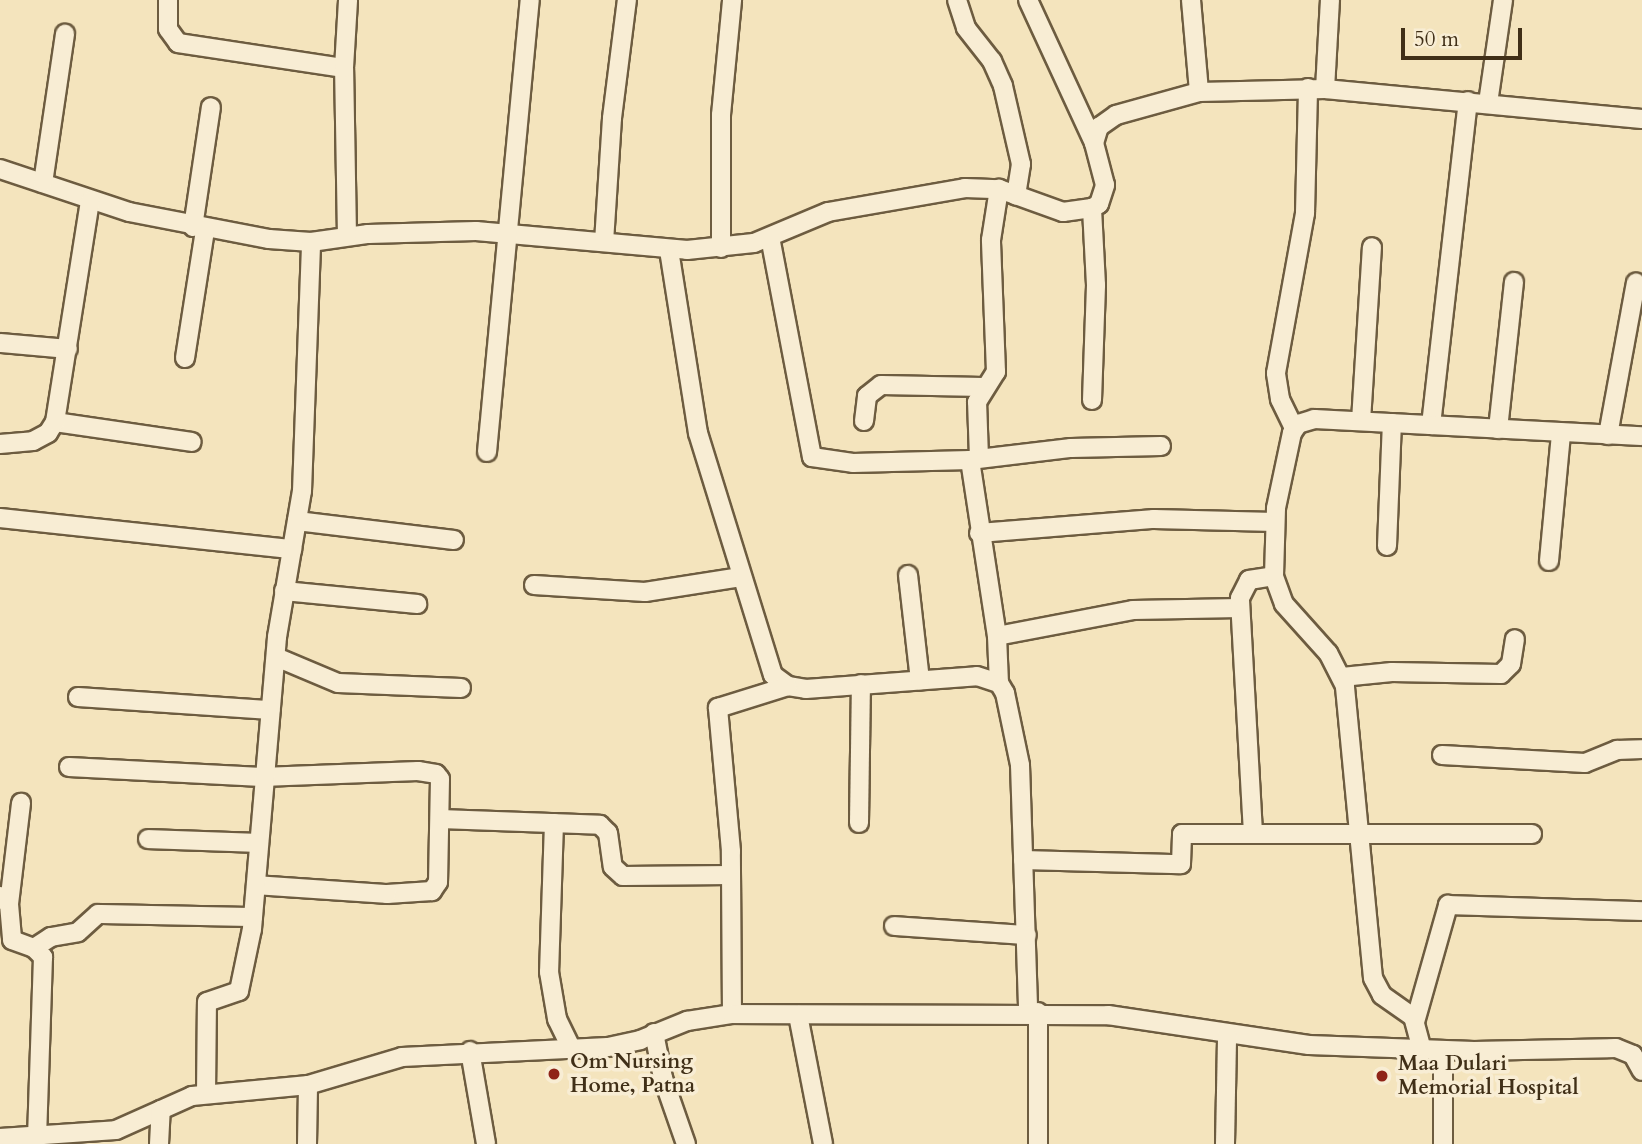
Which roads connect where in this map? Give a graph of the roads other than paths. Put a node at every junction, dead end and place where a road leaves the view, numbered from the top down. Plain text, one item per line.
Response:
1 (168, 0) edge
2 (348, 0) edge
3 (530, 0) edge
4 (627, 0) edge
5 (733, 0) edge
6 (957, 0) edge
7 (1028, 0) edge
8 (1191, 0) edge
9 (1331, 0) edge
10 (1503, 0) edge
11 (65, 34) dead end
12 (344, 68) junction
13 (1317, 89) junction
14 (1199, 92) junction
15 (1468, 102) junction
16 (1488, 103) junction
17 (211, 107) dead end
18 (1642, 119) edge
19 (1094, 143) junction
20 (0, 169) edge
21 (43, 183) junction
22 (1007, 192) junction
23 (90, 201) junction
24 (1092, 208) junction
25 (199, 228) junction
26 (510, 233) junction
27 (347, 236) junction
28 (770, 237) junction
29 (311, 242) junction
30 (604, 242) junction
31 (1372, 247) dead end
32 (721, 248) junction
33 (669, 250) junction
34 (1514, 282) dead end
35 (1636, 283) dead end
36 (0, 343) edge
37 (68, 349) junction
38 (185, 358) dead end
39 (983, 387) junction
40 (1092, 400) dead end
41 (864, 421) dead end
42 (1361, 421) junction
43 (55, 422) junction
44 (1392, 423) junction
45 (1431, 425) junction
46 (1294, 428) junction
47 (1498, 429) junction
48 (1561, 433) junction
49 (1608, 435) junction
50 (1642, 436) edge
51 (192, 442) dead end
52 (0, 444) edge
53 (1161, 446) dead end
54 (487, 452) dead end
55 (975, 459) junction
56 (0, 518) edge
57 (298, 521) junction
58 (1275, 522) junction
59 (979, 533) junction
60 (454, 540) dead end
61 (1387, 546) dead end
62 (292, 549) junction
63 (1549, 561) dead end
64 (908, 575) dead end
65 (1274, 576) junction
66 (741, 577) junction
67 (534, 585) dead end
68 (284, 591) junction
69 (417, 604) dead end
70 (1240, 608) junction
71 (997, 636) junction
72 (1515, 639) dead end
73 (275, 657) junction
74 (1342, 677) junction
75 (920, 680) junction
76 (999, 683) junction
77 (861, 684) junction
78 (788, 686) junction
79 (461, 688) dead end
80 (78, 697) dead end
81 (271, 710) junction
82 (1642, 749) edge
83 (1442, 755) dead end
84 (69, 767) dead end
85 (262, 777) junction
86 (21, 803) dead end
87 (440, 819) junction
88 (554, 823) junction
89 (859, 823) dead end
90 (1357, 831) junction
91 (1253, 833) junction
92 (1532, 834) dead end
93 (148, 839) dead end
94 (258, 843) junction
95 (1023, 860) junction
96 (731, 874) junction
97 (256, 885) junction
98 (5, 900) edge
99 (1642, 911) edge
100 (253, 917) junction
101 (894, 926) dead end
102 (1027, 935) junction
103 (34, 948) junction
104 (1033, 1012) junction
105 (732, 1014) junction
106 (798, 1015) junction
107 (1415, 1022) junction
108 (654, 1033) junction
109 (1227, 1035) junction
110 (571, 1048) junction
111 (1422, 1050) junction
112 (1443, 1050) junction
113 (470, 1051) junction
114 (1642, 1071) edge
115 (308, 1085) junction
116 (206, 1094) junction
117 (161, 1110) junction
118 (37, 1136) junction
119 (0, 1138) edge
120 (159, 1144) edge
121 (307, 1144) edge
122 (486, 1144) edge
123 (686, 1144) edge
124 (823, 1144) edge
125 (1038, 1144) edge
126 (1225, 1144) edge
127 (1443, 1144) edge

1 - 12 street
2 - 12 street
3 - 26 street
4 - 30 street
5 - 32 street
6 - 22 street
7 - 19 street
8 - 14 street
9 - 13 street
10 - 16 street
11 - 21 street
12 - 27 street
13 - 14 street
13 - 15 street
13 - 46 street
14 - 19 street
15 - 16 street
15 - 45 street
16 - 18 street
17 - 25 street
19 - 24 street
20 - 21 street
21 - 23 street
22 - 24 street
22 - 28 street
22 - 39 street
23 - 25 street
23 - 37 street
24 - 40 street
25 - 29 street
25 - 38 street
26 - 27 street
26 - 30 street
26 - 54 street
27 - 29 street
28 - 32 street
28 - 55 street
29 - 57 street
30 - 33 street
31 - 42 street
32 - 33 street
33 - 66 street
34 - 47 street
35 - 49 street
36 - 37 street
37 - 43 street
39 - 41 street
39 - 55 street
42 - 44 street
42 - 46 street
43 - 51 street
43 - 52 street
44 - 45 street
44 - 61 street
45 - 47 street
46 - 58 street
47 - 48 street
48 - 49 street
48 - 63 street
49 - 50 street
53 - 55 street
55 - 59 street
56 - 62 street
57 - 60 street
57 - 62 street
58 - 59 street
58 - 65 street
59 - 71 street
62 - 68 street
64 - 75 street
65 - 70 street
65 - 74 street
66 - 67 street
66 - 78 street
68 - 69 street
68 - 73 street
70 - 71 street
70 - 91 street
71 - 76 street
72 - 74 street
73 - 79 street
73 - 81 street
74 - 90 street
75 - 76 street
75 - 77 street
76 - 95 street
77 - 78 street
77 - 89 street
78 - 96 street
80 - 81 street
81 - 85 street
82 - 83 street
84 - 85 street
85 - 87 street
85 - 94 street
86 - 98 street
87 - 88 street
87 - 97 street
88 - 96 street
88 - 110 street
90 - 91 street
90 - 92 street
90 - 107 street
91 - 95 street
93 - 94 street
94 - 97 street
95 - 102 street
96 - 105 street
97 - 100 street
98 - 103 street
99 - 107 street
100 - 103 street
100 - 116 street
101 - 102 street
102 - 104 street
103 - 118 street
104 - 106 street
104 - 109 street
104 - 125 street
105 - 106 street
105 - 108 street
106 - 124 street
107 - 111 street
108 - 110 street
108 - 123 street
109 - 111 street
109 - 126 street
110 - 113 street
111 - 112 street
112 - 114 street
112 - 127 street
113 - 115 street
113 - 122 street
115 - 116 street
115 - 121 street
116 - 117 street
117 - 118 street
117 - 120 street
118 - 119 street

